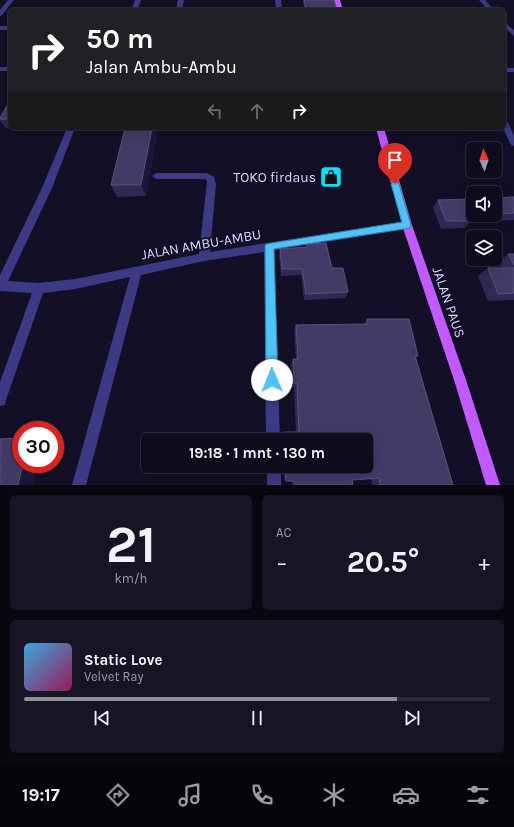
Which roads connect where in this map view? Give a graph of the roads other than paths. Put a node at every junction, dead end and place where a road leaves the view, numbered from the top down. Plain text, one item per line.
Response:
1 (482, 0) edge
2 (10, 1) edge
3 (0, 3) edge
4 (489, 8) edge
5 (0, 14) edge
6 (506, 26) edge
7 (514, 34) edge
8 (506, 127) edge
9 (70, 130) edge
10 (381, 130) edge
11 (514, 143) edge
12 (156, 176) dead end
13 (407, 225) junction
14 (269, 246) junction
15 (204, 257) junction
16 (137, 270) junction
17 (0, 286) edge
18 (39, 288) junction
19 (0, 400) edge
20 (273, 433) edge
21 (274, 473) edge
22 (79, 485) edge
23 (274, 485) edge
24 (493, 485) edge

1 - 4 street
2 - 3 street
2 - 5 street
6 - 7 street
8 - 11 street
9 - 17 street
10 - 13 main road, JALAN PAUS
12 - 15 street
13 - 14 street, JALAN AMBU-AMBU
13 - 24 main road, JALAN PAUS
14 - 15 street, JALAN AMBU-AMBU
14 - 20 street
15 - 16 street, JALAN AMBU-AMBU
16 - 18 street, JALAN AMBU-AMBU
16 - 22 street
17 - 18 street, JALAN AMBU-AMBU
18 - 19 street
21 - 23 street

